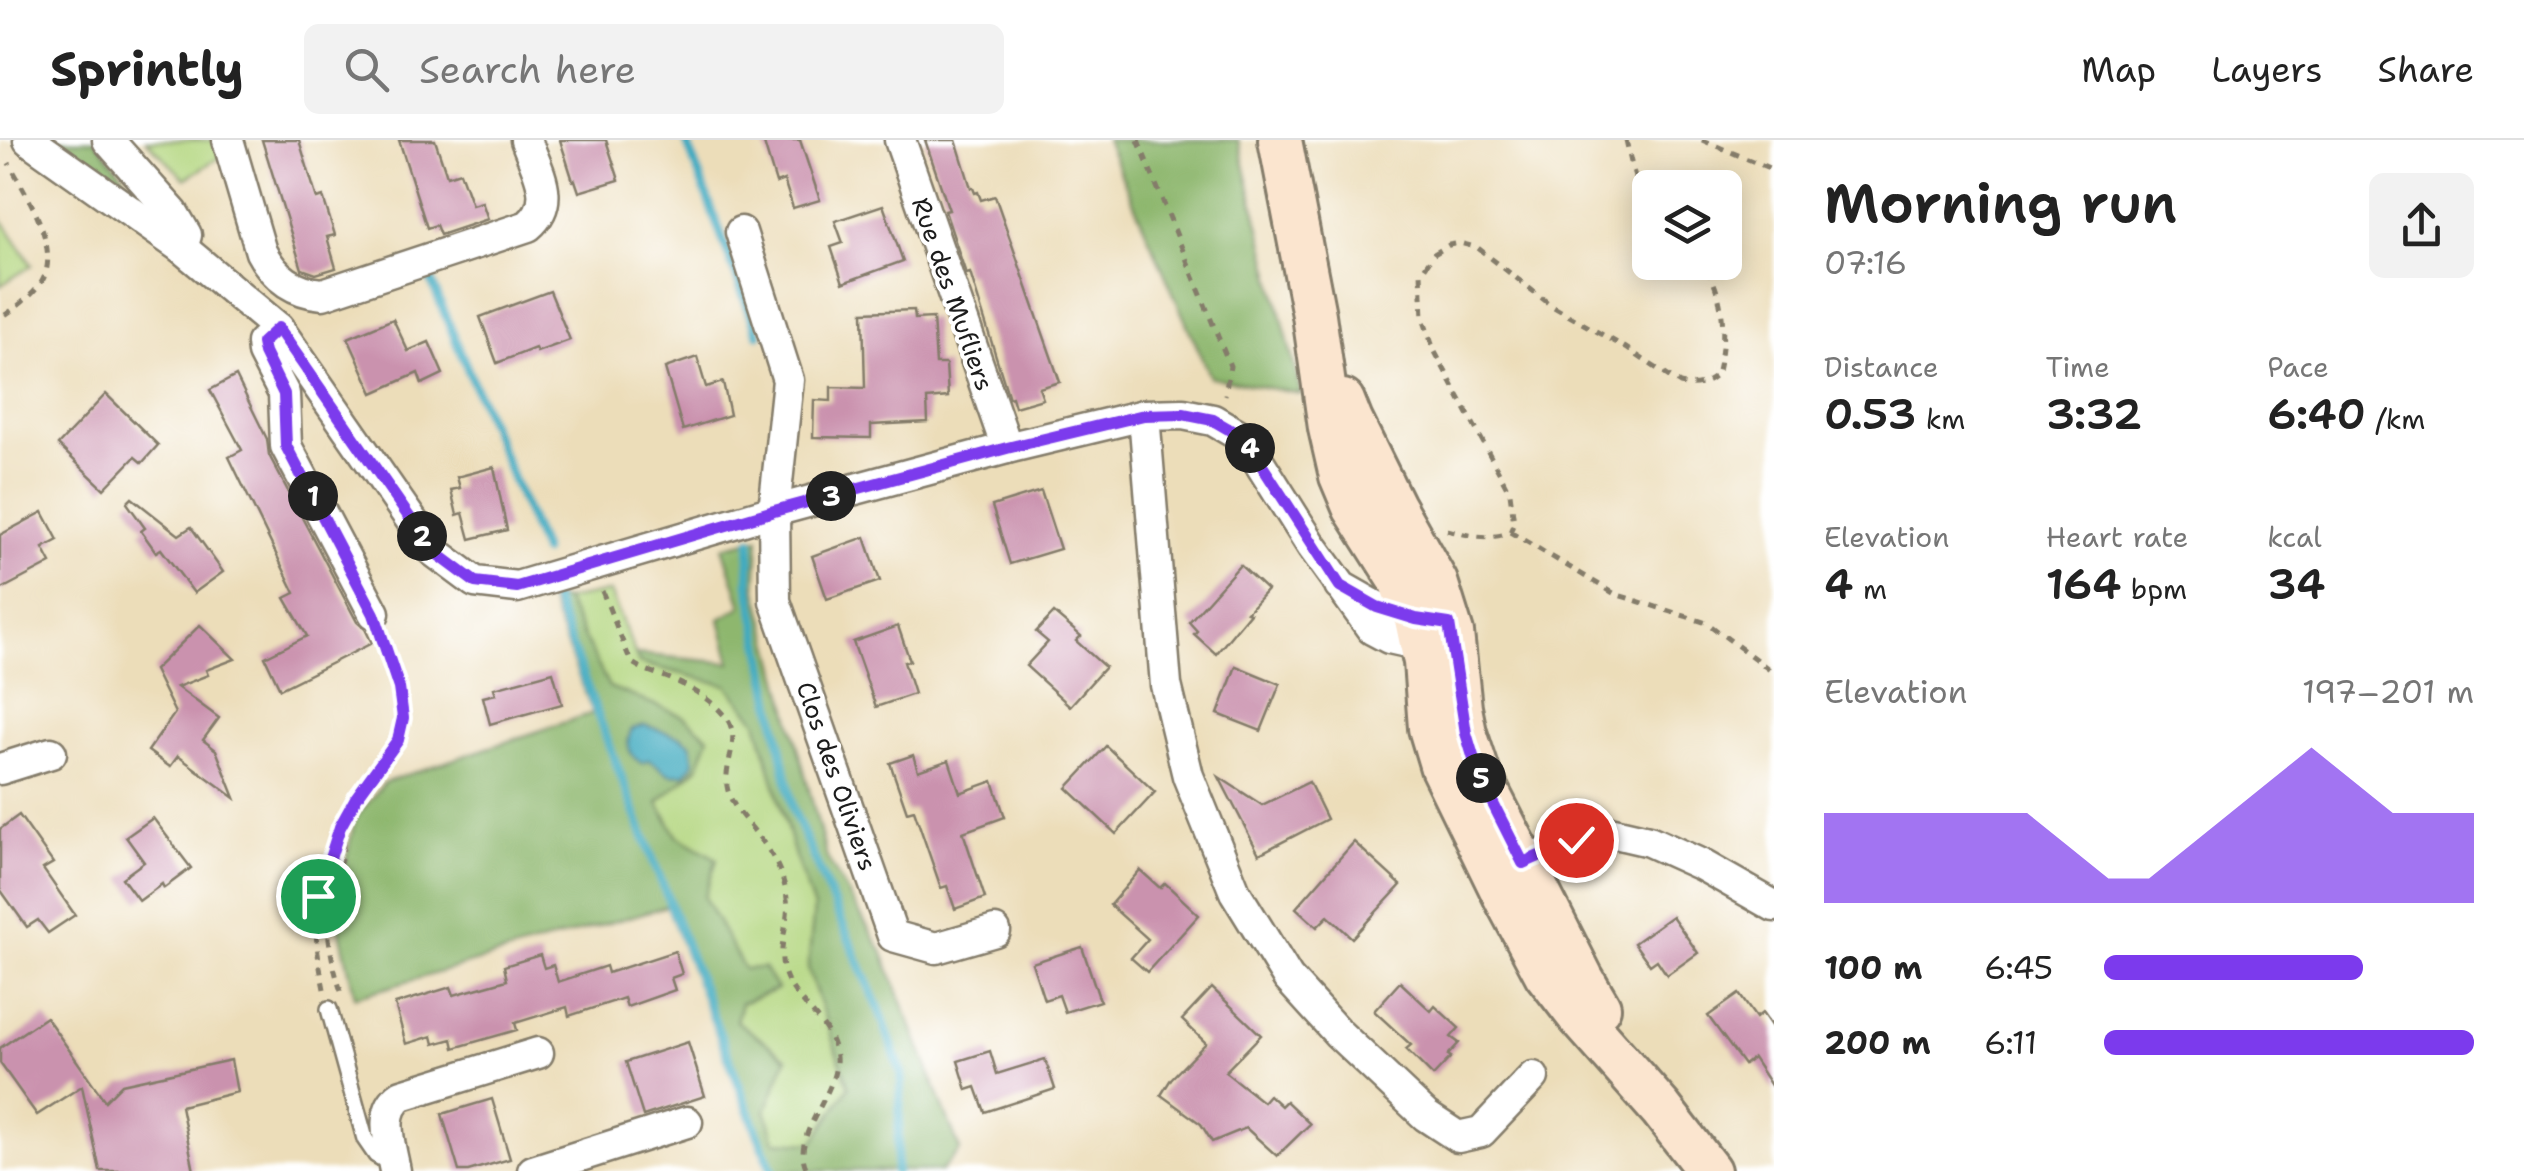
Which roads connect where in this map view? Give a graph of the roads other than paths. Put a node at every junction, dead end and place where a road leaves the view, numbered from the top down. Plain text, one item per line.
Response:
1 (108, 140) edge
2 (228, 140) edge
3 (526, 140) edge
4 (900, 140) edge
5 (1280, 140) edge
6 (16, 145) edge
7 (741, 232) dead end
8 (182, 248) junction
9 (1314, 315) junction
10 (278, 328) junction
11 (1144, 415) junction
12 (1007, 448) junction
13 (774, 511) junction
14 (374, 614) road end
15 (1428, 627) junction
16 (51, 753) dead end
17 (0, 769) edge
18 (1509, 870) junction
19 (1774, 906) edge
20 (995, 930) dead end
21 (329, 1009) road end
22 (538, 1053) dead end
23 (1533, 1077) dead end
24 (686, 1122) dead end
25 (394, 1168) edge
26 (533, 1171) edge
27 (1709, 1171) edge

1 - 8 street
2 - 3 street
4 - 12 street, Rue des Mufliers
5 - 9 main road
6 - 8 street
7 - 13 street
8 - 10 street
9 - 15 main road
9 - 15 main road
10 - 13 street
10 - 14 street
11 - 12 street
11 - 15 street
11 - 23 street
12 - 13 street
13 - 20 street, Clos des Oliviers
15 - 18 main road
16 - 17 street
18 - 19 street
18 - 27 main road
21 - 25 lane
22 - 25 street
24 - 26 street

